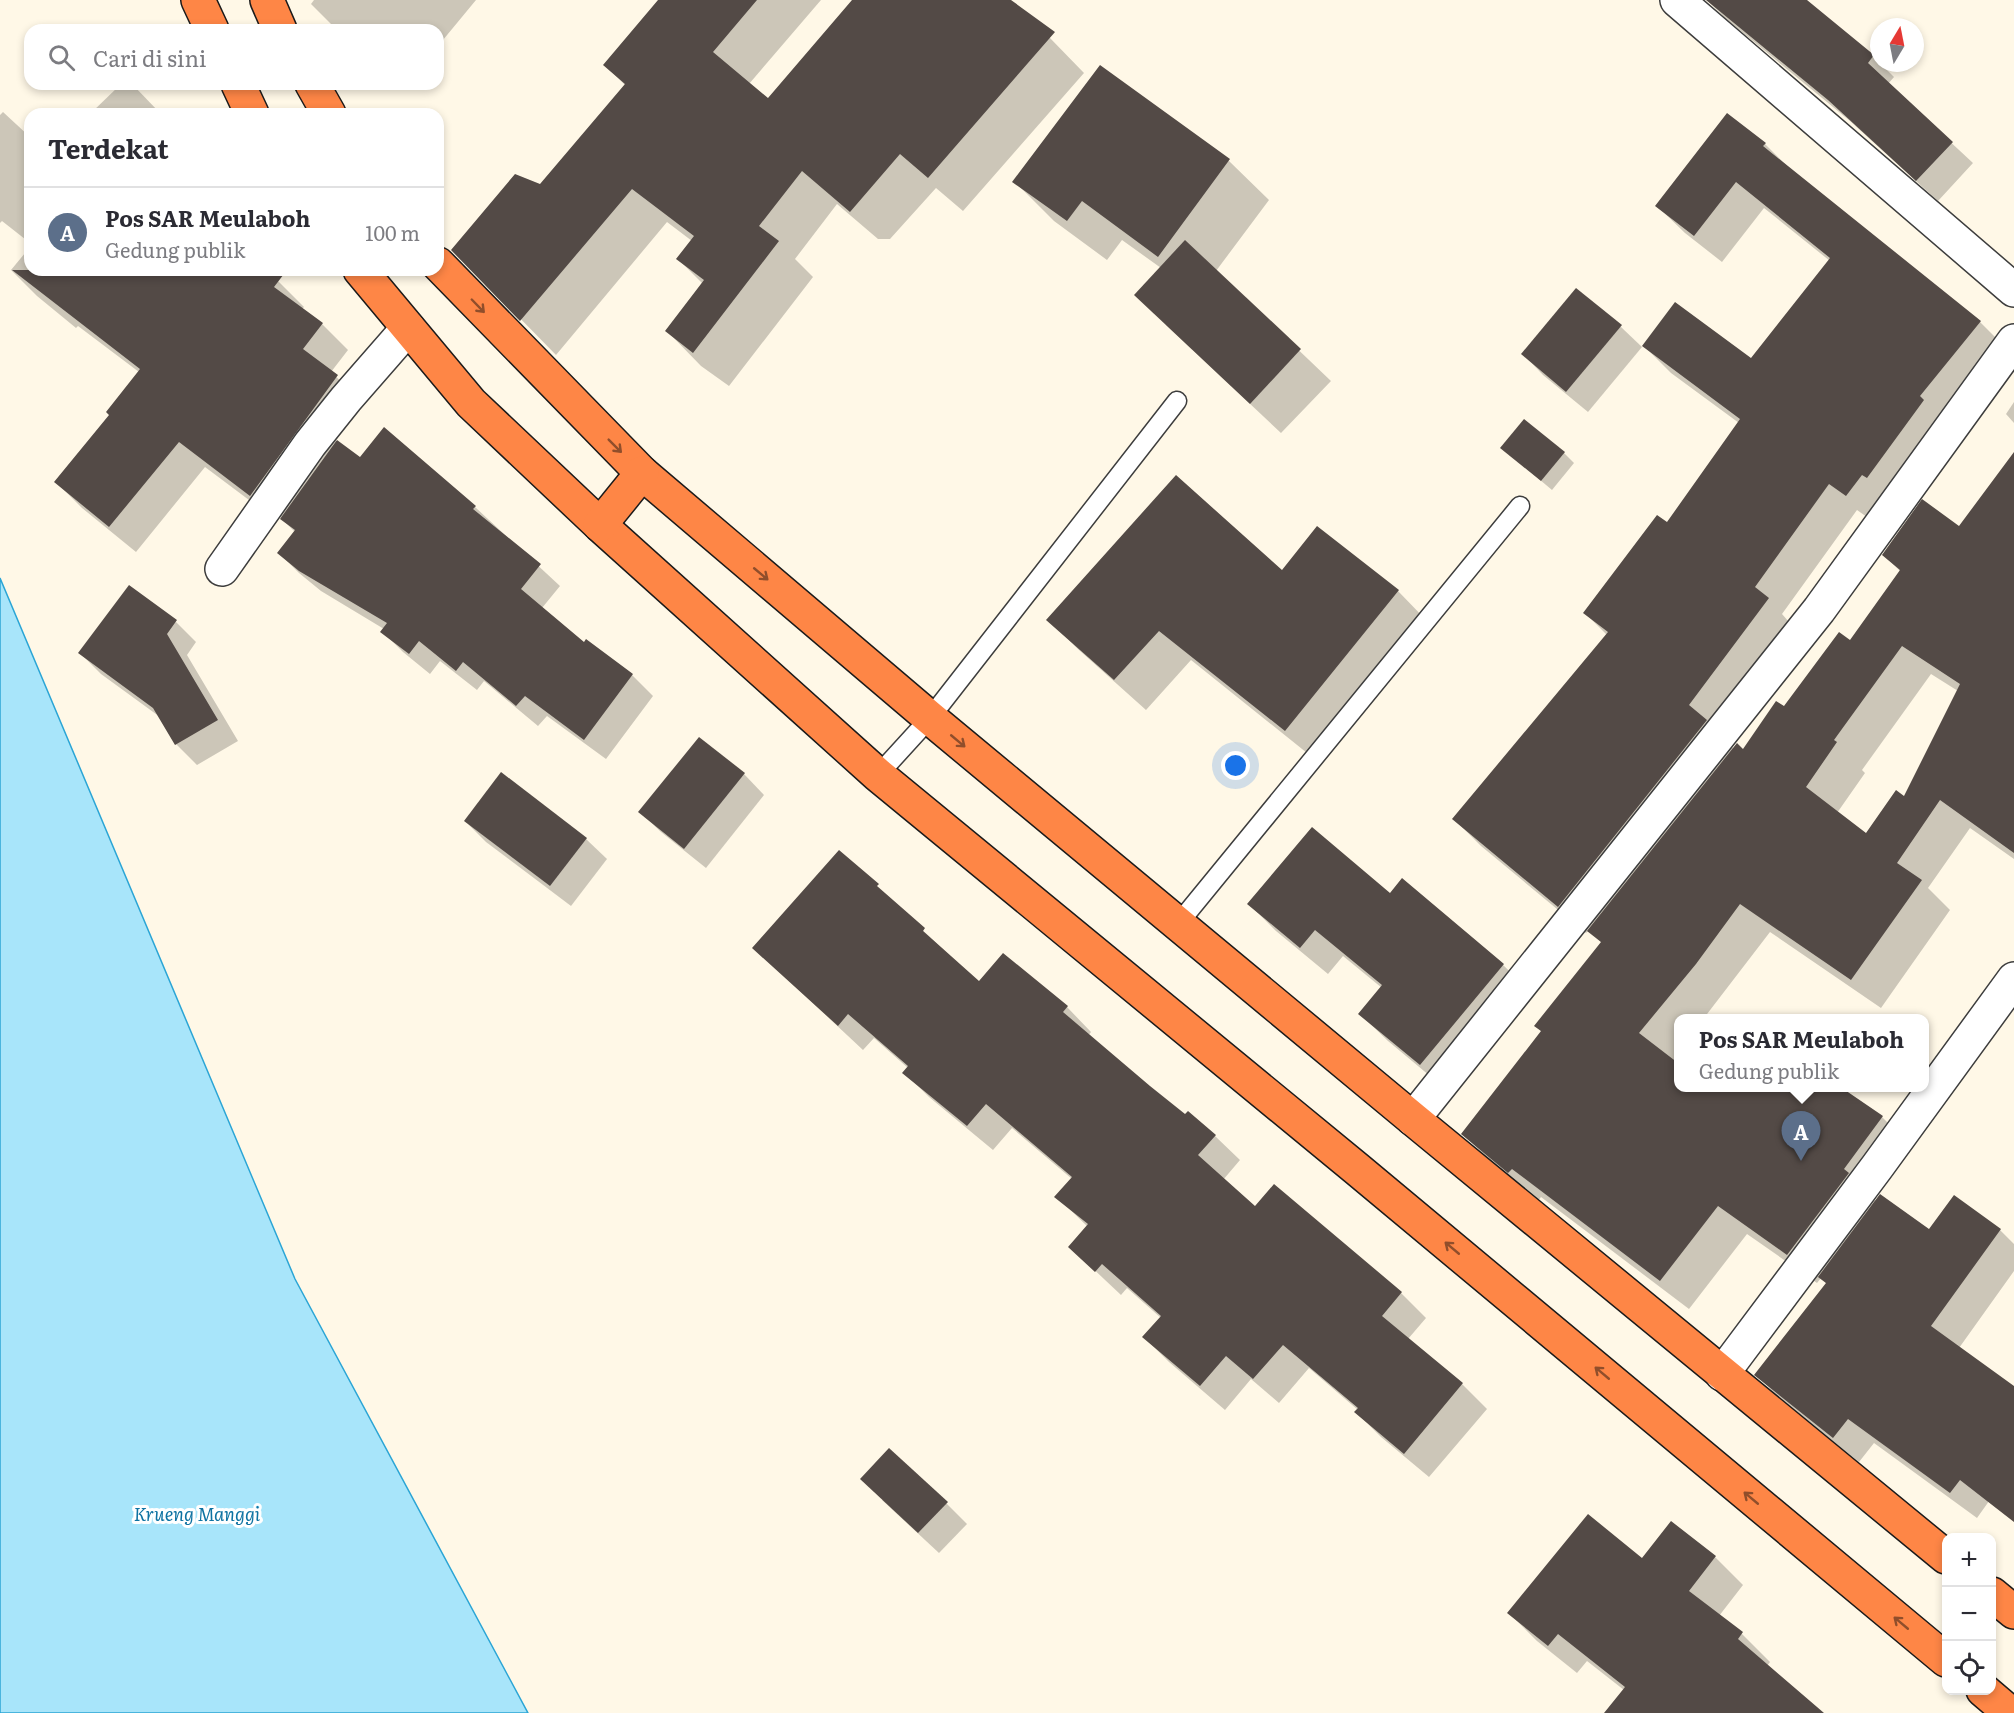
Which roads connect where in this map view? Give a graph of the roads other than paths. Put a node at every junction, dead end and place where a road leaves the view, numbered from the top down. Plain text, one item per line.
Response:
1 (198, 0) edge
2 (267, 0) edge
3 (1677, 0) edge
4 (209, 24) edge
5 (277, 24) edge
6 (241, 90) edge
7 (315, 90) edge
8 (249, 108) edge
9 (326, 108) edge
10 (444, 270) edge
11 (365, 276) edge
12 (2014, 290) edge
13 (408, 328) junction
14 (2014, 341) edge
15 (1177, 400) dead end
16 (642, 473) junction
17 (1520, 506) dead end
18 (600, 525) junction
19 (222, 569) dead end
20 (930, 718) junction
21 (878, 775) junction
22 (1178, 924) junction
23 (2014, 980) edge
24 (1413, 1119) junction
25 (1722, 1374) junction
26 (1942, 1553) edge
27 (1996, 1597) edge
28 (2014, 1612) edge
29 (1942, 1656) edge
30 (1989, 1695) edge
31 (2010, 1713) edge

1 - 4 highway
2 - 5 highway
3 - 12 street
6 - 8 highway
7 - 9 highway
10 -> 16 highway
11 - 13 highway
13 - 18 highway
13 - 19 street
14 - 24 street
15 - 20 lane
16 - 18 highway
16 -> 20 highway
17 - 22 lane
18 - 21 highway
20 - 21 lane
20 -> 22 highway
29 -> 21 highway
22 - 24 highway
23 - 25 street
24 - 25 highway
25 - 26 highway
27 - 28 highway
30 - 31 highway

